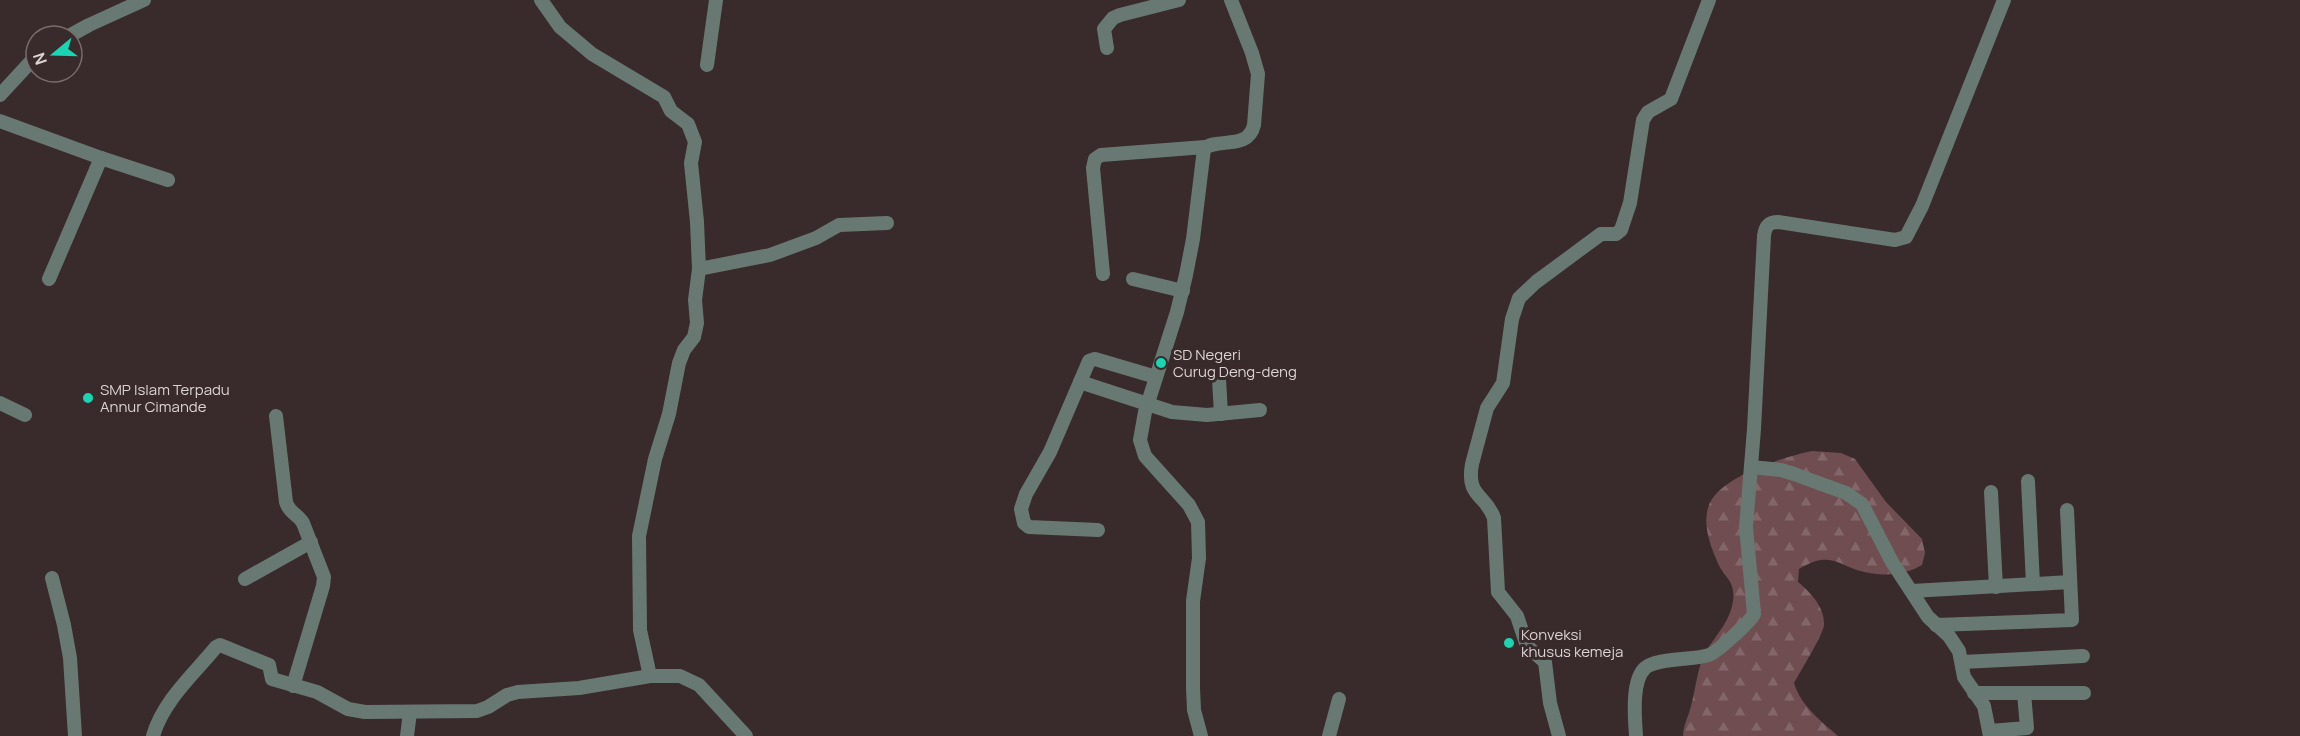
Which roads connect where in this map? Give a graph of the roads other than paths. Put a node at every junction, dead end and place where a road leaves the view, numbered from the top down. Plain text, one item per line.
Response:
1 (144, 0) edge
2 (541, 0) edge
3 (716, 0) edge
4 (1179, 0) edge
5 (1231, 0) edge
6 (1709, 0) edge
7 (2004, 0) edge
8 (84, 28) edge
9 (1107, 48) dead end
10 (707, 65) dead end
11 (24, 70) edge
12 (0, 95) edge
13 (0, 121) edge
14 (1206, 147) junction
15 (101, 158) junction
16 (168, 180) dead end
17 (886, 223) dead end
18 (699, 269) junction
19 (1103, 274) dead end
20 (49, 279) dead end
21 (1133, 279) dead end
22 (1183, 291) junction
23 (1156, 377) junction
24 (1220, 379) dead end
25 (1080, 382) junction
26 (0, 403) edge
27 (1148, 403) junction
28 (1260, 410) dead end
29 (1221, 414) junction
30 (25, 415) dead end
31 (276, 416) dead end
32 (1751, 467) junction
33 (2028, 481) dead end
34 (1991, 492) dead end
35 (2067, 510) dead end
36 (1098, 530) dead end
37 (311, 542) junction
38 (52, 578) dead end
39 (245, 579) dead end
40 (2070, 582) junction
41 (2033, 584) junction
42 (1995, 587) junction
43 (1912, 591) junction
44 (1936, 625) junction
45 (2083, 656) dead end
46 (1962, 662) junction
47 (650, 676) junction
48 (293, 687) junction
49 (1974, 693) junction
50 (2024, 693) junction
51 (2084, 693) dead end
52 (1339, 699) dead end
53 (410, 711) junction
54 (1990, 733) edge
55 (75, 736) edge
56 (153, 736) edge
57 (407, 736) edge
58 (746, 736) edge
59 (1201, 736) edge
60 (1329, 736) edge
61 (1559, 736) edge
62 (1636, 736) edge

1 - 8 street
2 - 18 street
3 - 10 street
4 - 9 street
5 - 14 street
6 - 61 street
7 - 32 street
11 - 12 street
13 - 15 street
14 - 19 street
14 - 22 street
15 - 16 street
15 - 20 street
17 - 18 street
18 - 47 street
21 - 22 street
22 - 23 street
23 - 25 street
23 - 27 street
24 - 29 street
25 - 27 street
25 - 36 street
26 - 30 street
27 - 29 street
27 - 59 street
28 - 29 street
31 - 37 street
32 - 43 street
32 - 62 street
33 - 41 street
34 - 42 street
35 - 40 street
37 - 39 street
37 - 48 street
38 - 55 street
40 - 41 street
40 - 44 street
41 - 42 street
42 - 43 street
43 - 44 street
44 - 46 street
45 - 46 street
46 - 49 street
47 - 53 street
47 - 58 street
48 - 53 street
48 - 56 street
49 - 50 street
49 - 54 street
50 - 51 street
50 - 54 street
52 - 60 street
53 - 57 street

